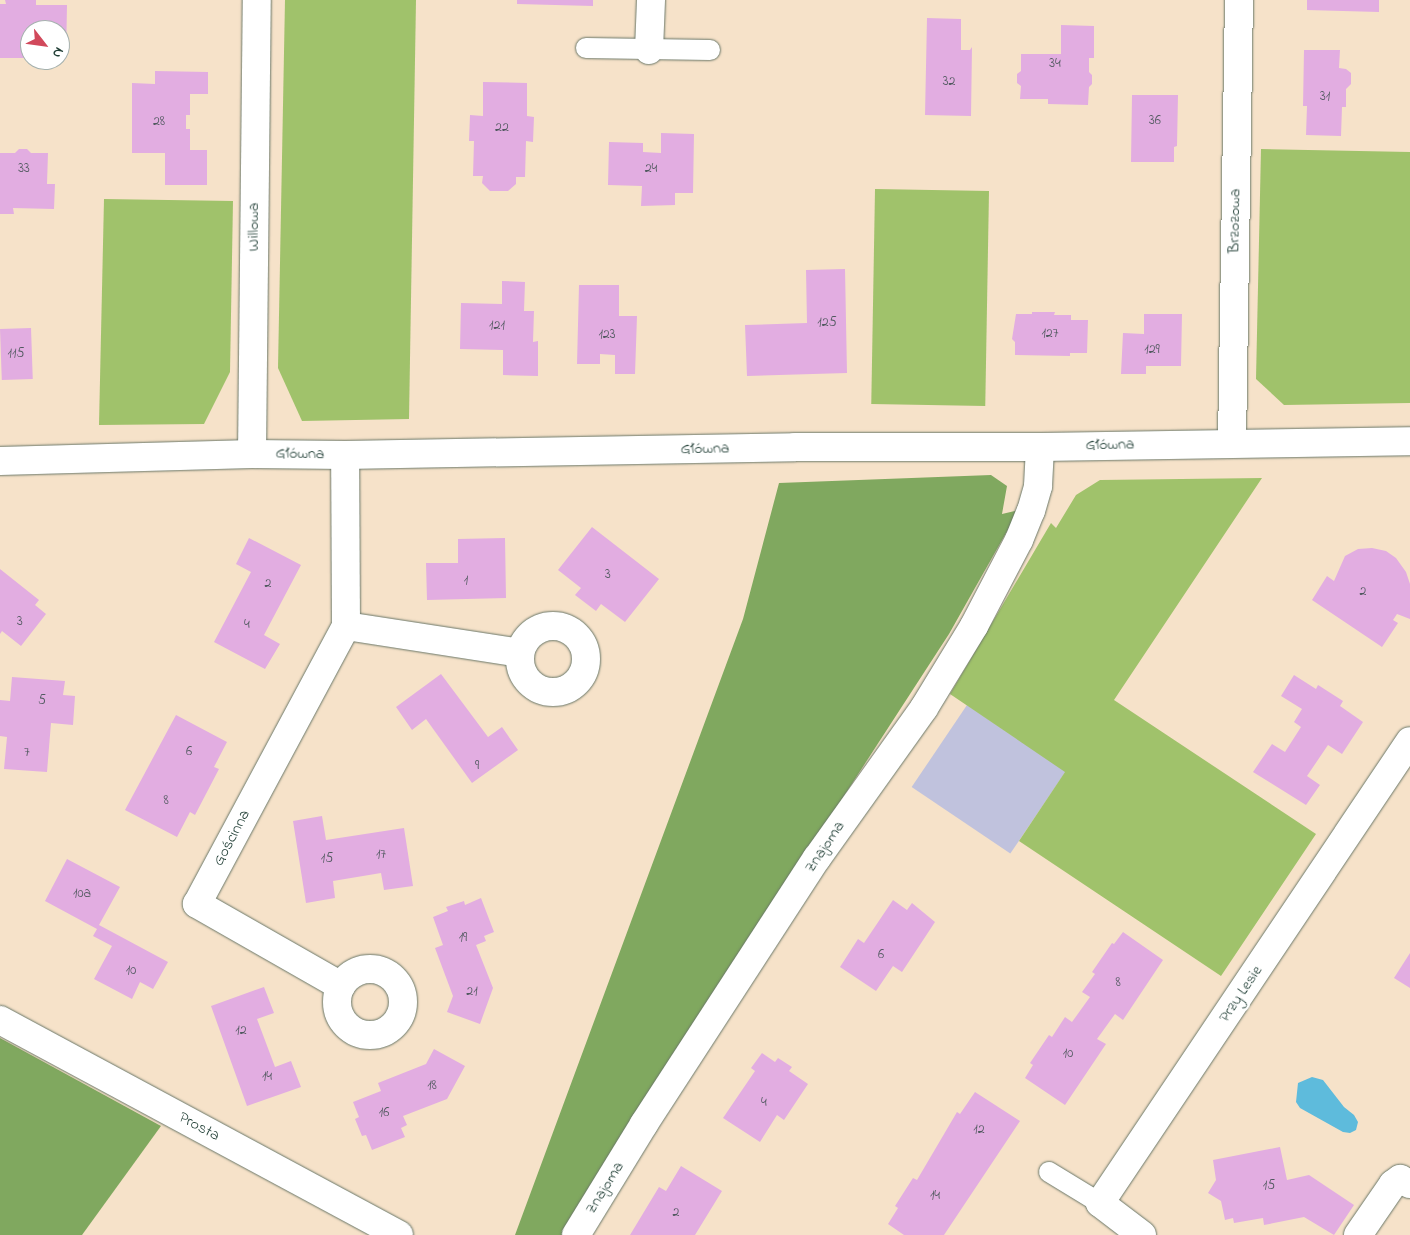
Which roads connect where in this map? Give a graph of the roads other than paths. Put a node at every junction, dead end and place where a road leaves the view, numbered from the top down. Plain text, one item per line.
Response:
1 (257, 0) edge
2 (650, 0) edge
3 (1239, 0) edge
4 (586, 48) dead end
5 (649, 50) junction
6 (710, 50) dead end
7 (1410, 441) edge
8 (1232, 443) junction
9 (1040, 447) junction
10 (252, 454) junction
11 (345, 455) junction
12 (0, 461) edge
13 (346, 626) junction
14 (520, 653) dead end
15 (1410, 741) edge
16 (341, 986) dead end
17 (0, 1020) edge
18 (1049, 1172) dead end
19 (1410, 1184) edge
20 (1100, 1203) junction
21 (399, 1235) edge
22 (576, 1235) edge
23 (1142, 1235) edge
24 (1358, 1235) edge

1 - 10 street, Willowa
2 - 5 street
3 - 8 street, Brzozowa
4 - 5 lane
5 - 6 lane
7 - 8 street, Główna
8 - 9 street, Główna
9 - 11 street, Główna
9 - 22 street, Znajoma
10 - 11 street, Główna
10 - 12 street, Główna
11 - 13 street, Gościnna
13 - 14 street
13 - 16 street, Gościnna
15 - 20 street, Przy Lesie
17 - 21 street, Prosta
18 - 20 lane
19 - 24 street
20 - 23 street

